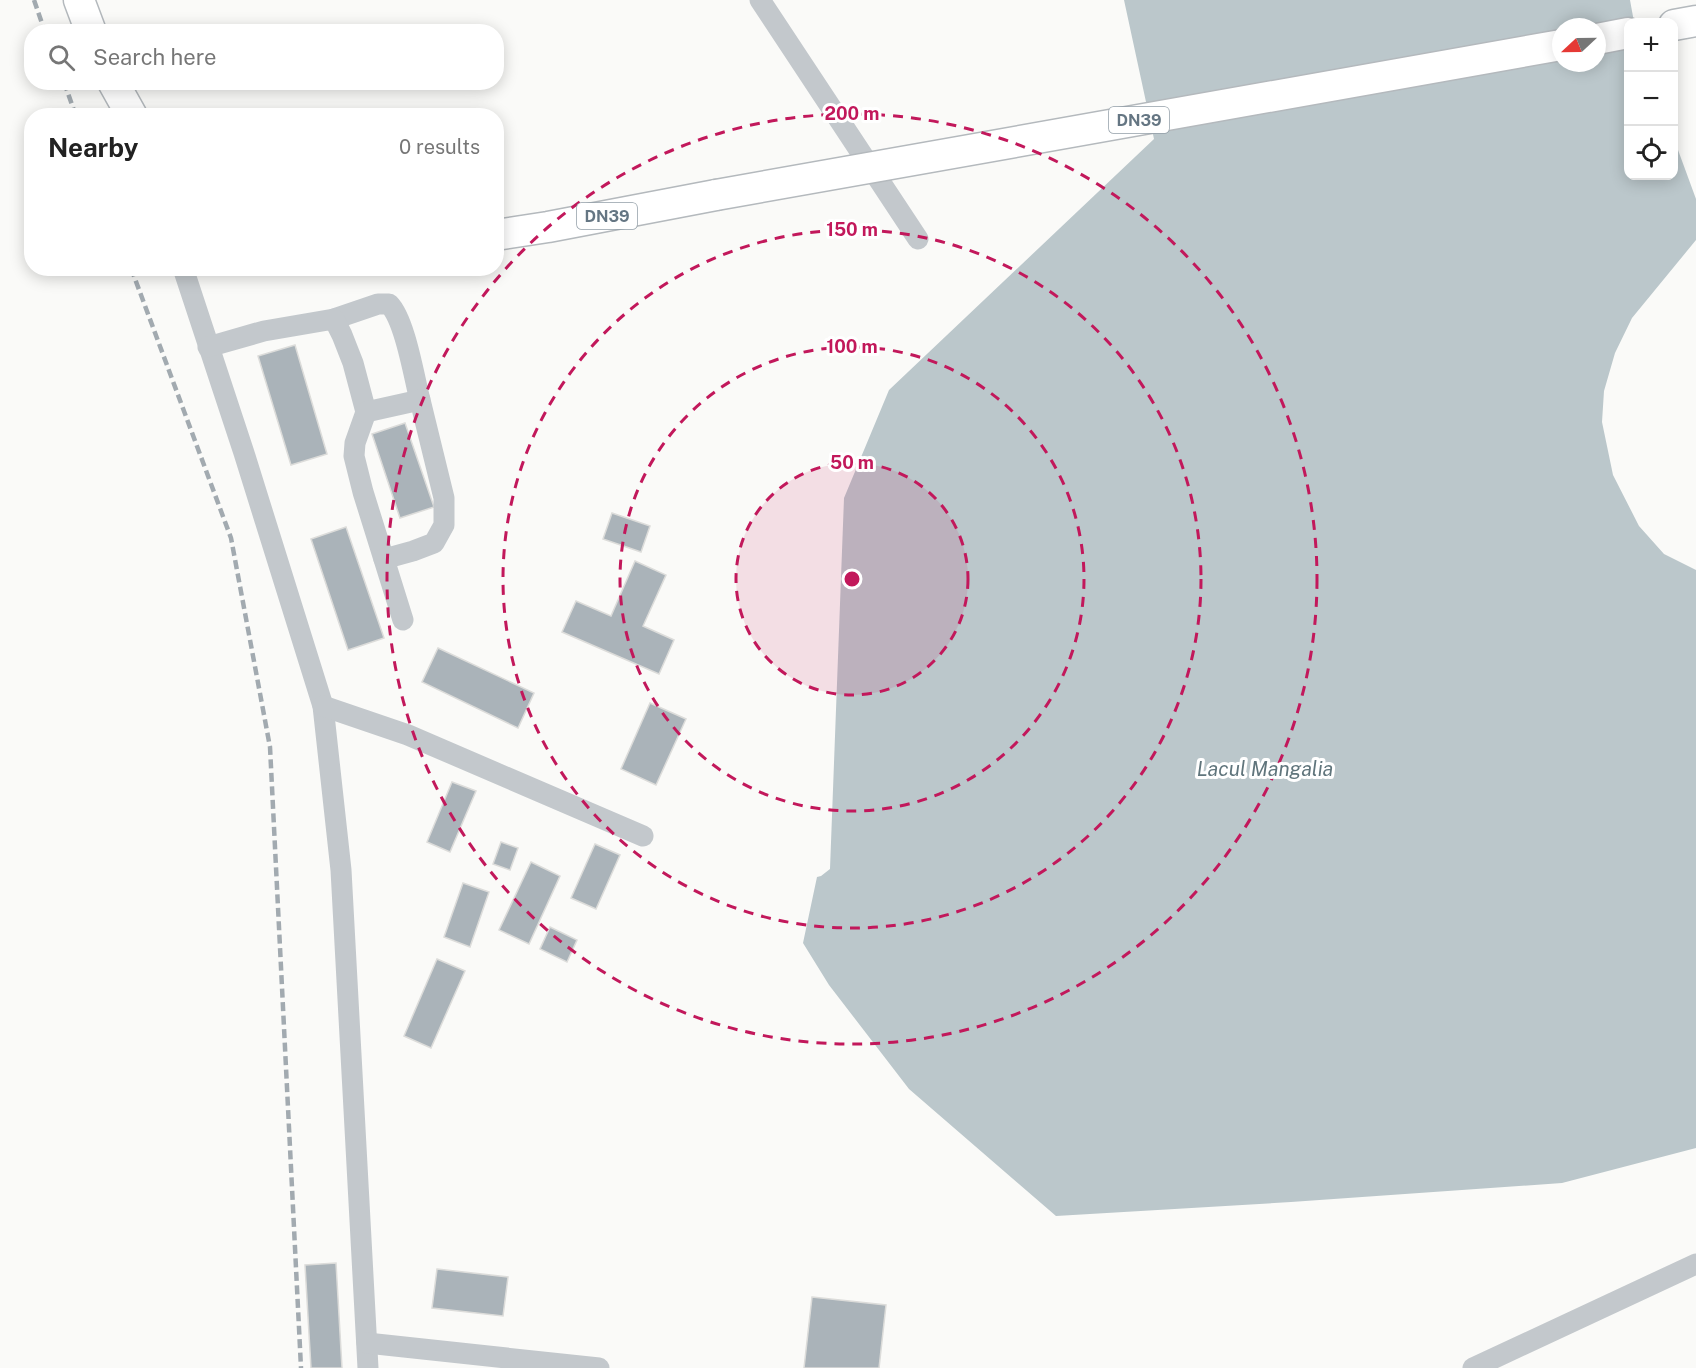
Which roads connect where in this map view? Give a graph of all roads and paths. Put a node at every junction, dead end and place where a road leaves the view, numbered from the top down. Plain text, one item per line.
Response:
1 (79, 0) edge
2 (760, 0) edge
3 (1696, 21) edge
4 (88, 24) edge
5 (1678, 24) edge
6 (1624, 34) edge
7 (1606, 37) edge
8 (1552, 47) edge
9 (117, 90) edge
10 (128, 108) edge
11 (504, 234) edge
12 (918, 239) dead end
13 (186, 276) edge
14 (334, 319) junction
15 (208, 347) junction
16 (420, 400) junction
17 (366, 412) junction
18 (384, 559) junction
19 (403, 620) dead end
20 (323, 706) junction
21 (643, 836) dead end
22 (1696, 1264) edge
23 (367, 1343) junction
24 (368, 1368) edge
25 (599, 1368) edge
26 (1473, 1368) edge

1 - 4 highway
2 - 12 lane
3 - 5 highway
6 - 7 highway
8 - 11 highway, DN39, bridge
9 - 10 highway
13 - 15 lane
14 - 15 lane
14 - 16 lane
14 - 17 lane
15 - 20 lane
16 - 17 lane
16 - 18 lane
17 - 18 lane
18 - 19 lane
20 - 21 lane
20 - 23 lane
22 - 26 lane
23 - 24 lane
23 - 25 lane

